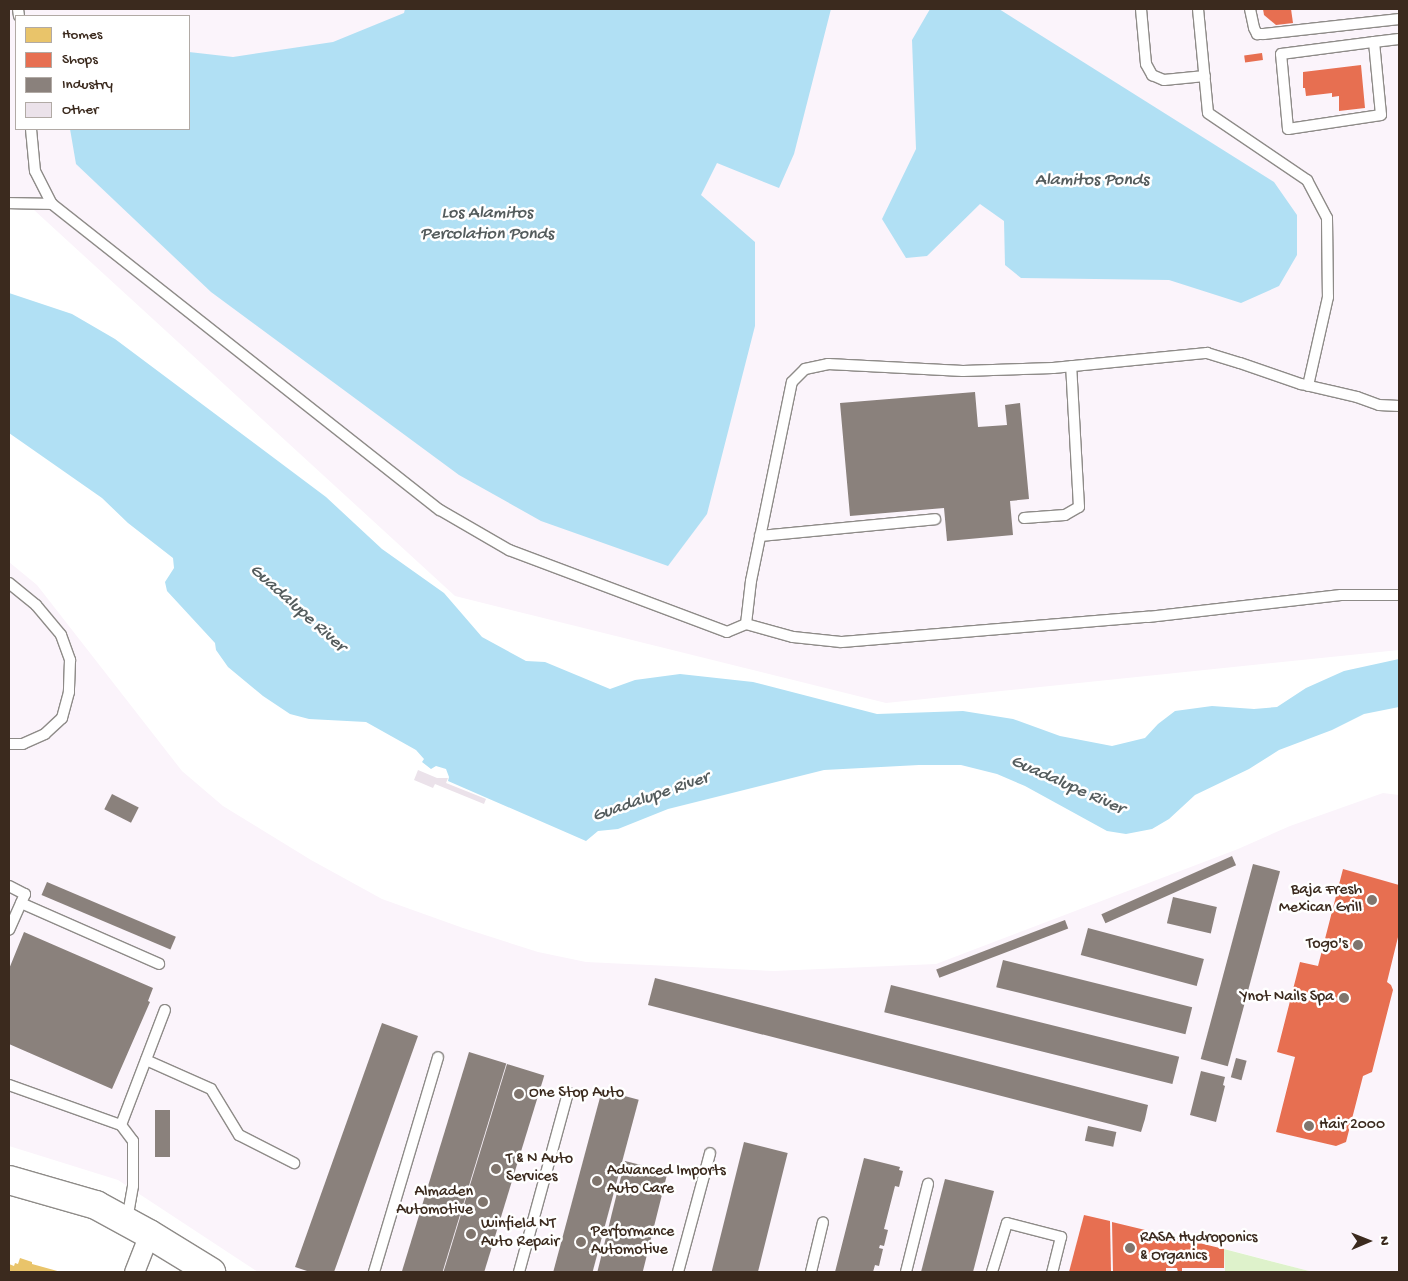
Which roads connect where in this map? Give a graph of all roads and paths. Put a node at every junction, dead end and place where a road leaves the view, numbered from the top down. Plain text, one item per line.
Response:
1 (1142, 9) edge
2 (1198, 9) edge
3 (1250, 9) edge
4 (1399, 19) edge
5 (1399, 38) edge
6 (1374, 42) junction
7 (1205, 76) junction
8 (31, 130) edge
9 (9, 204) edge
10 (52, 204) junction
11 (1071, 366) junction
12 (1308, 386) junction
13 (1399, 406) edge
14 (1024, 518) dead end
15 (935, 519) dead end
16 (760, 536) junction
17 (9, 583) edge
18 (1399, 595) edge
19 (746, 624) junction
20 (9, 744) edge
21 (9, 886) edge
22 (21, 903) junction
23 (9, 930) edge
24 (159, 964) dead end
25 (166, 1010) dead end
26 (438, 1058) dead end
27 (146, 1060) junction
28 (9, 1085) edge
29 (568, 1093) dead end
30 (121, 1125) junction
31 (710, 1153) dead end
32 (294, 1163) dead end
33 (9, 1180) edge
34 (928, 1184) dead end
35 (824, 1222) dead end
36 (138, 1228) junction
37 (134, 1272) edge
38 (211, 1272) edge
39 (374, 1272) edge
40 (519, 1272) edge
41 (678, 1272) edge
42 (811, 1272) edge
43 (906, 1272) edge
44 (992, 1272) edge
45 (1052, 1272) edge

1 - 7 lane
2 - 7 lane
3 - 4 lane
5 - 6 lane
6 - 6 lane
7 - 12 lane
8 - 10 lane
9 - 10 lane
10 - 19 lane
11 - 12 lane
11 - 14 lane
11 - 16 lane
12 - 13 lane
15 - 16 lane
16 - 19 lane
17 - 20 lane
18 - 19 lane
21 - 22 lane
22 - 23 lane
22 - 24 lane
25 - 27 lane
26 - 39 lane
27 - 30 lane
27 - 32 lane
28 - 30 lane
29 - 40 lane
30 - 36 lane
31 - 41 lane
33 - 36 street
34 - 43 lane
35 - 42 lane
36 - 37 street
36 - 38 street
44 - 45 lane

